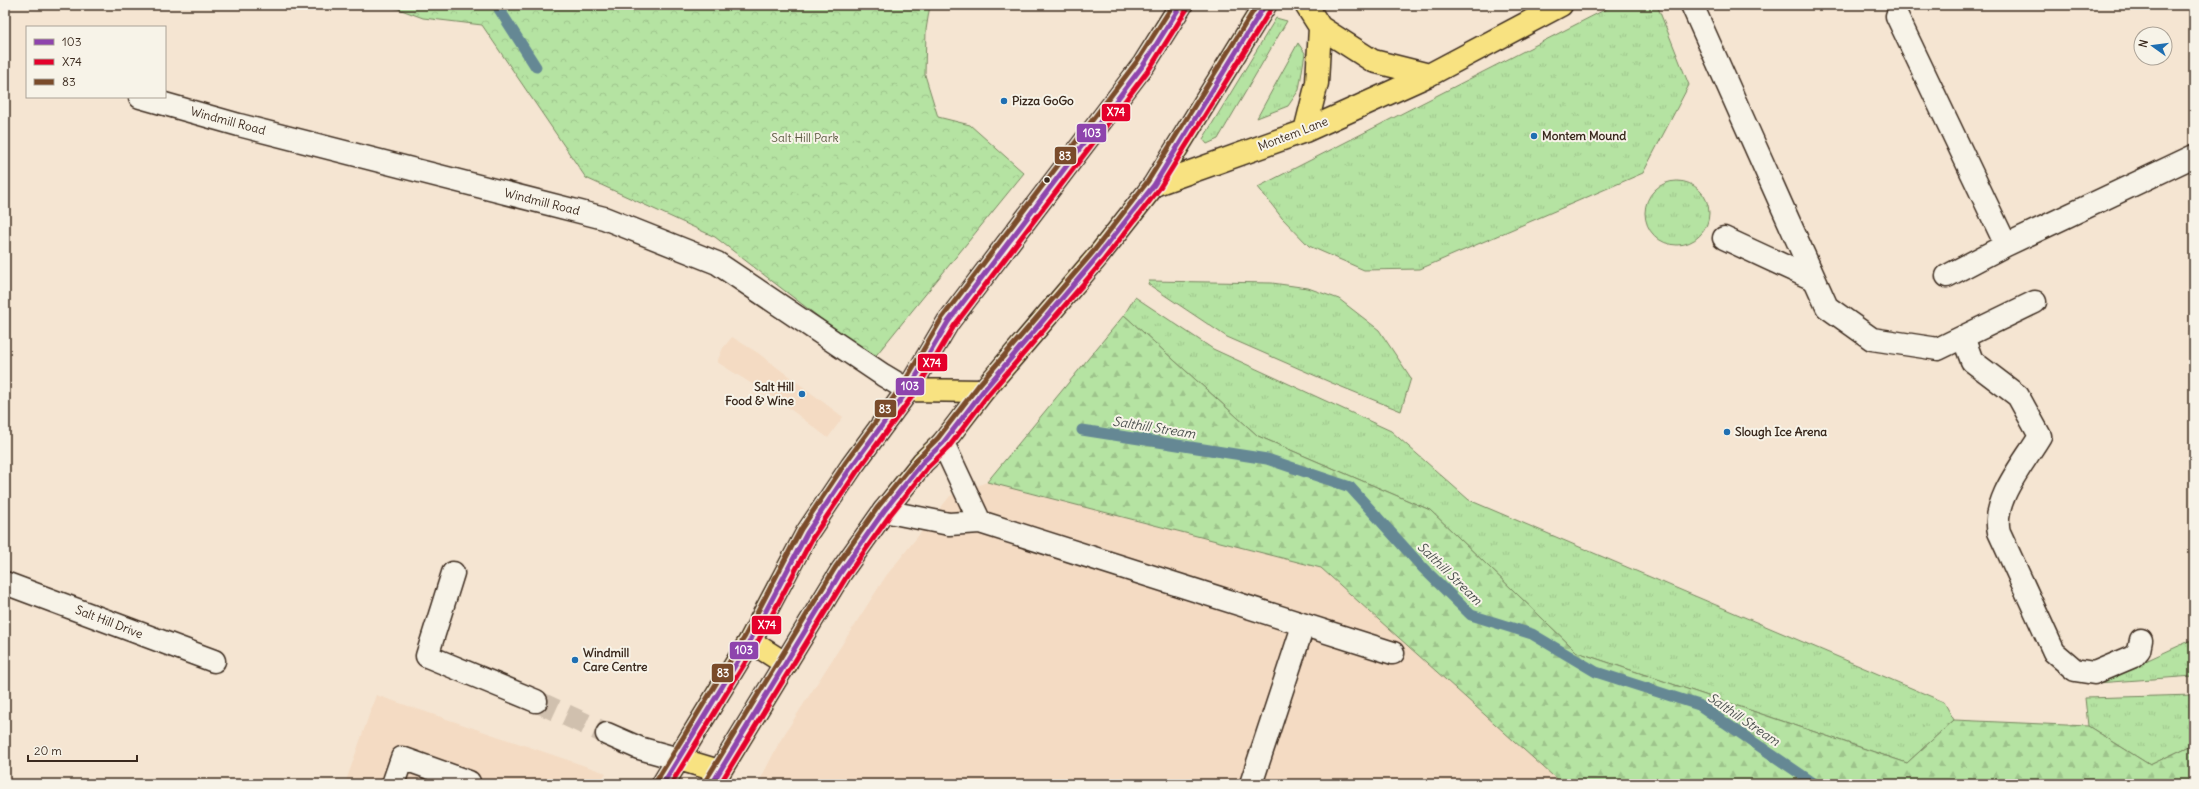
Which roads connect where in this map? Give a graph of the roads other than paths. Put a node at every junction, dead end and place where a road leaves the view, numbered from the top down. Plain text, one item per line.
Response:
1 (1181, 5) edge
2 (1265, 5) edge
3 (1306, 5) edge
4 (1561, 5) edge
5 (1692, 5) edge
6 (1897, 16) dead end
7 (1320, 26) junction
8 (1429, 75) junction
9 (144, 98) edge
10 (1306, 130) junction
11 (2194, 156) edge
12 (1154, 186) junction
13 (1724, 238) dead end
14 (2006, 245) junction
15 (1947, 276) dead end
16 (1815, 280) junction
17 (2035, 302) dead end
18 (1963, 337) junction
19 (908, 390) junction
20 (983, 391) junction
21 (943, 442) junction
22 (884, 511) junction
23 (980, 522) junction
24 (453, 573) dead end
25 (5, 583) edge
26 (1303, 626) junction
27 (2141, 640) dead end
28 (750, 641) junction
29 (1393, 653) dead end
30 (214, 661) dead end
31 (786, 664) junction
32 (536, 701) tunnel mouth
33 (607, 734) tunnel mouth
34 (679, 759) junction
35 (716, 778) edge
36 (469, 782) dead end
37 (393, 784) edge
38 (663, 784) edge
39 (1251, 784) edge

1 - 19 main road
2 - 12 main road
3 - 7 main road
4 - 8 main road, Montem Lane
5 - 16 street
6 - 14 street
7 - 8 main road
7 - 10 main road
8 - 10 main road, Montem Lane
9 - 19 street, Windmill Road
10 - 12 main road, Montem Lane
11 - 14 street
12 - 20 main road
13 - 16 street
14 - 15 street
16 - 18 street
17 - 18 street
18 - 27 street
19 - 20 main road
19 - 28 main road
20 - 21 main road
21 - 22 main road
21 - 23 street
22 - 23 street
22 - 31 main road
23 - 26 street
24 - 32 street
25 - 30 street, Salt Hill Drive
26 - 29 street
26 - 39 street
28 - 31 main road
28 - 34 main road
31 - 35 main road
33 - 34 street
34 - 35 main road
34 - 38 main road
36 - 37 street

